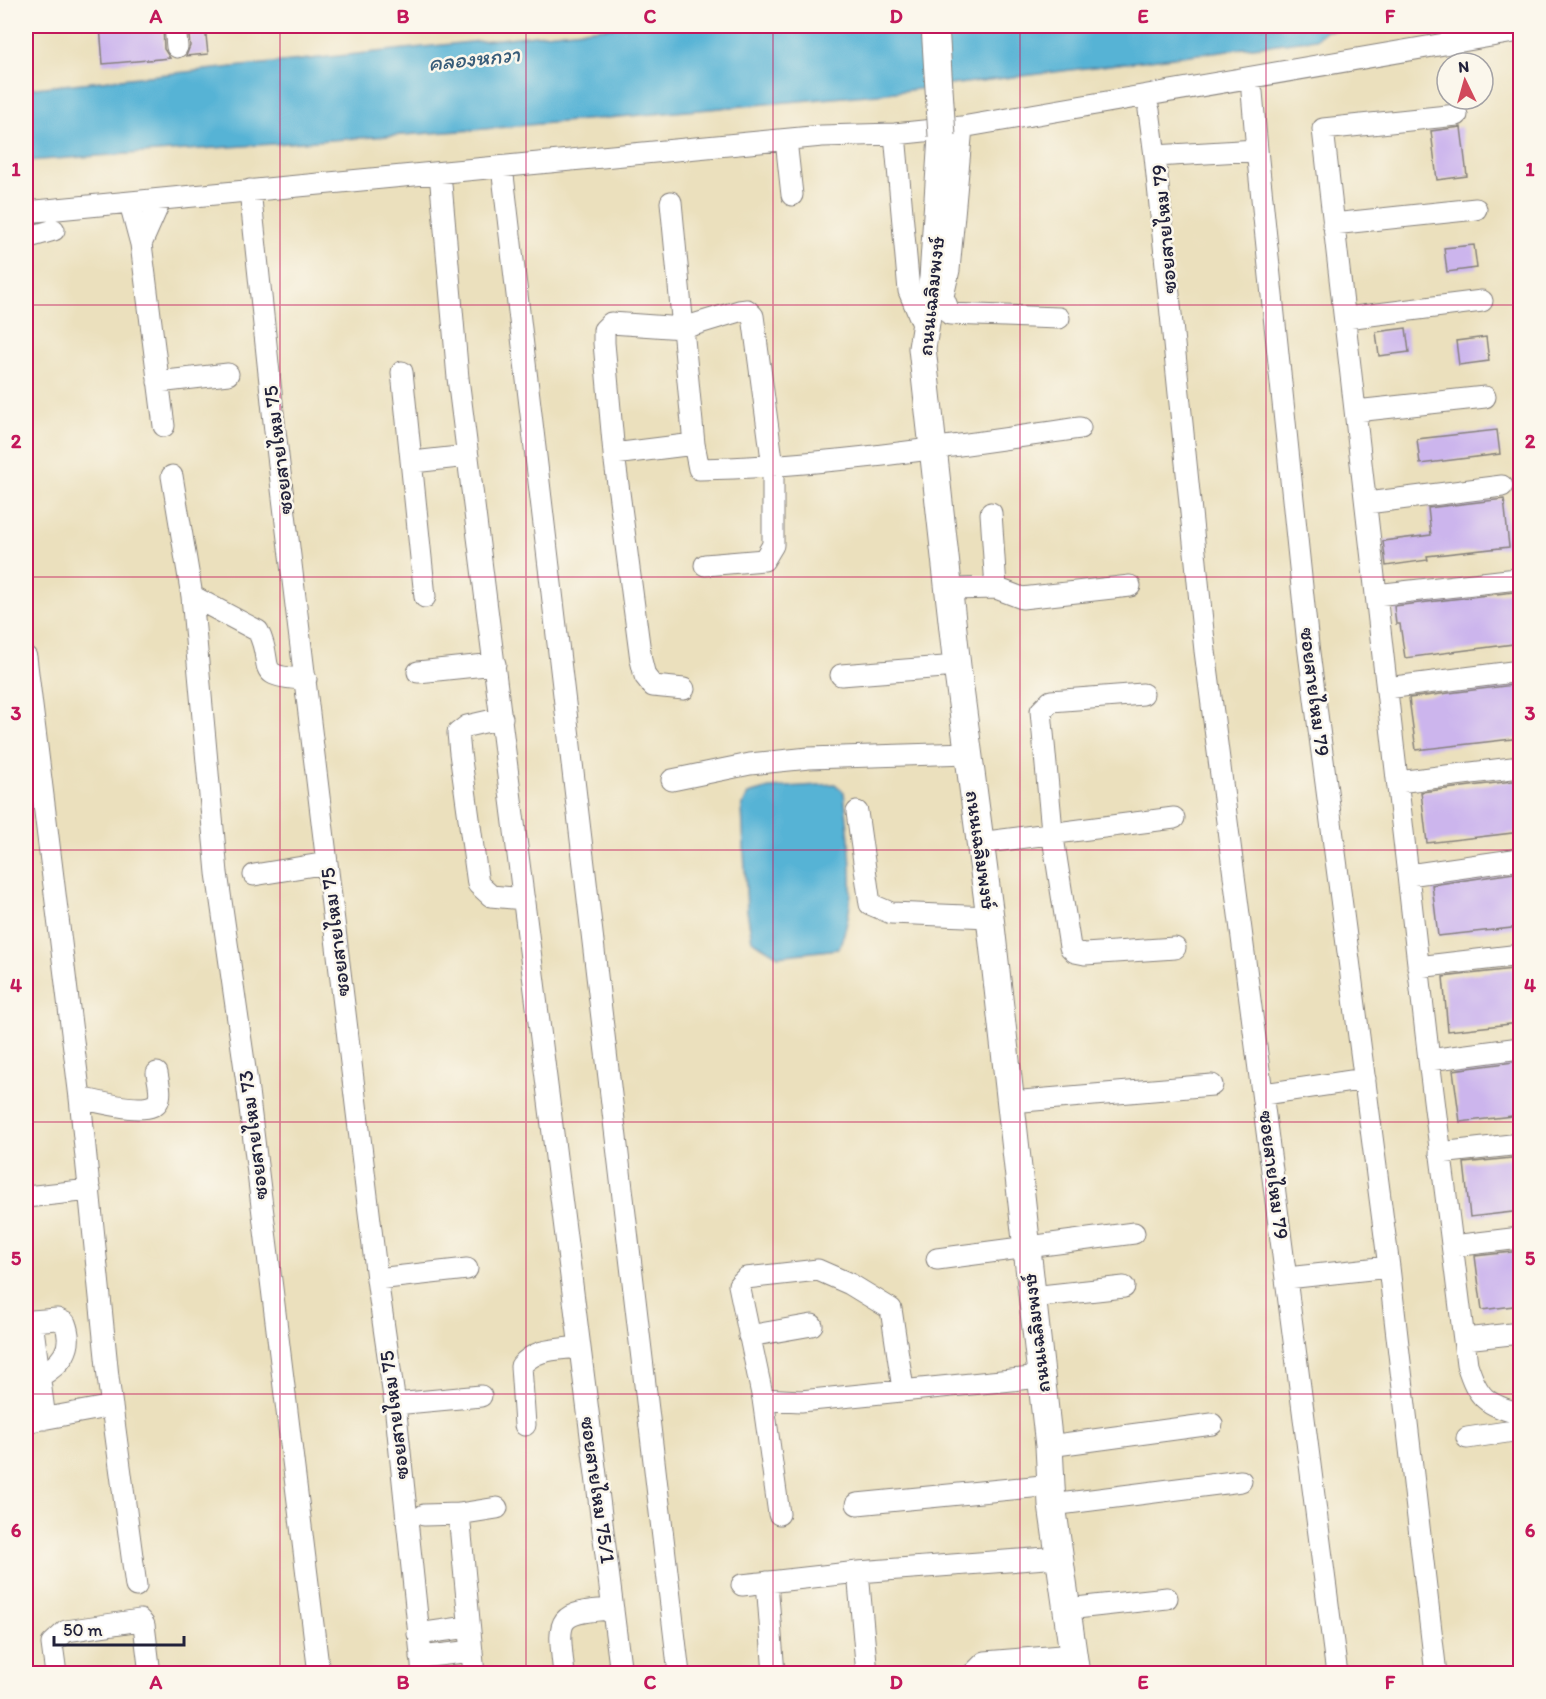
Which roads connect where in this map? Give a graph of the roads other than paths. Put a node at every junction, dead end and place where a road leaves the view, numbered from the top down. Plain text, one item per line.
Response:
1 (935, 26) edge
2 (1521, 31) edge
3 (1251, 92) dead end
4 (1149, 110) dead end
5 (1457, 116) dead end
6 (952, 132) junction
7 (895, 134) junction
8 (786, 140) junction
9 (1257, 150) junction
10 (1155, 156) junction
11 (502, 167) junction
12 (440, 173) junction
13 (250, 190) junction
14 (792, 195) dead end
15 (161, 199) junction
16 (671, 202) dead end
17 (130, 203) junction
18 (1476, 209) dead end
19 (26, 212) edge
20 (1333, 224) junction
21 (54, 230) dead end
22 (26, 238) edge
23 (141, 244) junction
24 (943, 296) junction
25 (1482, 302) dead end
26 (1059, 318) dead end
27 (1346, 318) junction
28 (683, 328) junction
29 (923, 338) junction
30 (402, 372) dead end
31 (228, 374) dead end
32 (158, 382) junction
33 (1485, 397) dead end
34 (1356, 411) junction
35 (164, 426) dead end
36 (1080, 428) dead end
37 (694, 444) junction
38 (933, 449) junction
39 (614, 453) junction
40 (468, 456) junction
41 (413, 462) junction
42 (773, 467) junction
43 (172, 476) dead end
44 (1502, 486) dead end
45 (1367, 503) junction
46 (991, 513) dead end
47 (705, 565) dead end
48 (1517, 579) dead end
49 (1130, 586) dead end
50 (996, 588) junction
51 (950, 589) junction
52 (1376, 595) junction
53 (192, 596) junction
54 (425, 597) dead end
55 (26, 657) edge
56 (495, 664) junction
57 (957, 666) junction
58 (1521, 671) edge
59 (418, 672) dead end
60 (841, 675) dead end
61 (306, 679) junction
62 (1387, 688) junction
63 (684, 689) dead end
64 (1143, 694) dead end
65 (502, 718) junction
66 (968, 753) junction
67 (1521, 767) edge
68 (672, 780) dead end
69 (1398, 782) junction
70 (857, 812) dead end
71 (1174, 818) dead end
72 (1052, 831) junction
73 (979, 843) junction
74 (1521, 859) edge
75 (327, 863) junction
76 (1409, 874) junction
77 (254, 875) dead end
78 (524, 898) junction
79 (990, 917) junction
80 (1175, 948) dead end
81 (1521, 955) edge
82 (1418, 967) junction
83 (1521, 1048) edge
84 (1429, 1060) junction
85 (157, 1072) dead end
86 (1365, 1079) junction
87 (1212, 1085) dead end
88 (1264, 1095) junction
89 (80, 1098) junction
90 (1011, 1102) junction
91 (1521, 1144) edge
92 (1440, 1153) junction
93 (90, 1190) junction
94 (26, 1197) edge
95 (1134, 1233) dead end
96 (1521, 1238) edge
97 (1453, 1246) junction
98 (1026, 1249) junction
99 (937, 1259) dead end
100 (1389, 1267) junction
101 (467, 1269) dead end
102 (1287, 1278) junction
103 (377, 1279) junction
104 (1124, 1287) dead end
105 (1032, 1297) junction
106 (812, 1325) dead end
107 (1521, 1333) edge
108 (749, 1336) junction
109 (1465, 1340) junction
110 (578, 1347) junction
111 (39, 1377) dead end
112 (1041, 1377) junction
113 (903, 1389) junction
114 (481, 1396) dead end
115 (763, 1399) junction
116 (395, 1404) junction
117 (112, 1406) junction
118 (1521, 1414) edge
119 (35, 1420) edge
120 (1212, 1424) dead end
121 (525, 1425) dead end
122 (1521, 1430) edge
123 (1467, 1438) dead end
124 (1049, 1446) junction
125 (1241, 1481) dead end
126 (1052, 1495) junction
127 (857, 1504) dead end
128 (497, 1508) dead end
129 (459, 1514) junction
130 (779, 1514) dead end
131 (424, 1515) dead end
132 (1060, 1557) junction
133 (858, 1572) junction
134 (766, 1582) junction
135 (136, 1586) dead end
136 (742, 1586) dead end
137 (1167, 1598) dead end
138 (613, 1609) junction
139 (1067, 1609) junction
140 (468, 1627) junction
141 (418, 1634) junction
142 (471, 1651) junction
143 (1075, 1664) edge
144 (422, 1665) edge
145 (56, 1674) edge
146 (150, 1674) edge
147 (319, 1674) edge
148 (474, 1674) edge
149 (564, 1674) edge
150 (621, 1674) edge
151 (679, 1674) edge
152 (774, 1674) edge
153 (867, 1674) edge
154 (973, 1674) edge
155 (1336, 1674) edge
156 (1436, 1674) edge

1 - 6 main road, ถนนเฉลิมพงษ์, bridge
2 - 6 street
3 - 9 street
4 - 10 street
5 - 20 street
6 - 7 street
6 - 24 street
6 - 29 main road, ถนนเฉลิมพงษ์
7 - 8 street
7 - 29 street
8 - 11 street
8 - 14 street
9 - 10 street, ซอยสายไหม 79
9 - 86 street, ซอยสายไหม 79
10 - 88 street, ซอยสายไหม 79
11 - 12 street
11 - 151 street
12 - 13 street
12 - 40 street, ซอยสายไหม 75/1
13 - 15 street
13 - 61 street, ซอยสายไหม 75
15 - 17 street
15 - 23 street
16 - 28 street
17 - 19 street
17 - 23 street
18 - 20 street
20 - 27 street
21 - 22 street
23 - 32 street
24 - 26 street
24 - 29 street
25 - 27 street
27 - 34 street
28 - 37 street
28 - 39 street
28 - 42 street
29 - 38 main road, ถนนเฉลิมพงษ์
30 - 41 street
31 - 32 street
32 - 35 street
33 - 34 street
34 - 45 street
36 - 38 street
37 - 39 street
37 - 42 street
38 - 42 street
38 - 51 main road, ถนนเฉลิมพงษ์
39 - 63 street
40 - 41 street
40 - 56 street, ซอยสายไหม 75/1
41 - 54 street
42 - 47 street
43 - 53 street, ซอยสายไหม 73
44 - 45 street
45 - 52 street
46 - 50 street
48 - 52 street
49 - 50 street
50 - 51 street
51 - 57 main road, ถนนเฉลิมพงษ์
52 - 62 street
53 - 61 street
53 - 147 street, ซอยสายไหม 73
55 - 89 street
56 - 59 street
56 - 65 street, ซอยสายไหม 75/1
57 - 60 street
57 - 66 main road, ถนนเฉลิมพงษ์
58 - 62 street
61 - 75 street, ซอยสายไหม 75
62 - 69 street
64 - 72 street
65 - 78 street, ซอยสายไหม 75/1
65 - 78 street
66 - 68 street
66 - 73 main road, ถนนเฉลิมพงษ์
67 - 69 street
69 - 76 street
70 - 79 street
71 - 72 street
72 - 73 street
72 - 80 street
73 - 79 main road, ถนนเฉลิมพงษ์
74 - 76 street
75 - 77 street
75 - 103 street, ซอยสายไหม 75
76 - 82 street
78 - 110 street, ซอยสายไหม 75/1
79 - 90 main road, ถนนเฉลิมพงษ์
81 - 82 street
82 - 84 street
83 - 84 street
84 - 92 street
85 - 89 street
86 - 88 street
86 - 100 street, ซอยสายไหม 79
87 - 90 street
88 - 102 street, ซอยสายไหม 79
89 - 93 street
90 - 98 main road, ถนนเฉลิมพงษ์
91 - 92 street
92 - 97 street
93 - 94 street
93 - 117 street
95 - 98 street
96 - 97 street
97 - 109 street
98 - 99 street
98 - 105 main road, ถนนเฉลิมพงษ์
100 - 102 street
100 - 156 street, ซอยสายไหม 79
101 - 103 street
102 - 155 street, ซอยสายไหม 79
103 - 116 street, ซอยสายไหม 75
104 - 105 street
105 - 112 main road, ถนนเฉลิมพงษ์
106 - 108 street
107 - 109 street
108 - 113 street
108 - 115 street
109 - 118 street
110 - 121 street
110 - 138 street, ซอยสายไหม 75/1
111 - 119 street
112 - 113 street
112 - 124 main road, ถนนเฉลิมพงษ์
113 - 115 street
114 - 116 street
115 - 130 street
116 - 141 street, ซอยสายไหม 75
117 - 119 street
117 - 135 street
120 - 124 street
122 - 123 street
124 - 126 main road, ถนนเฉลิมพงษ์
125 - 126 street
126 - 127 street
126 - 132 main road, ถนนเฉลิมพงษ์
128 - 129 street
129 - 131 street
129 - 140 street
132 - 133 street
132 - 139 main road, ถนนเฉลิมพงษ์
133 - 134 street
133 - 153 street
134 - 136 street
134 - 152 street
137 - 139 street
138 - 149 street
138 - 150 street, ซอยสายไหม 75/1
139 - 143 main road, ถนนเฉลิมพงษ์
140 - 141 street
140 - 142 street
141 - 144 street, ซอยสายไหม 75
142 - 144 street
142 - 148 street
143 - 154 street
145 - 146 street

